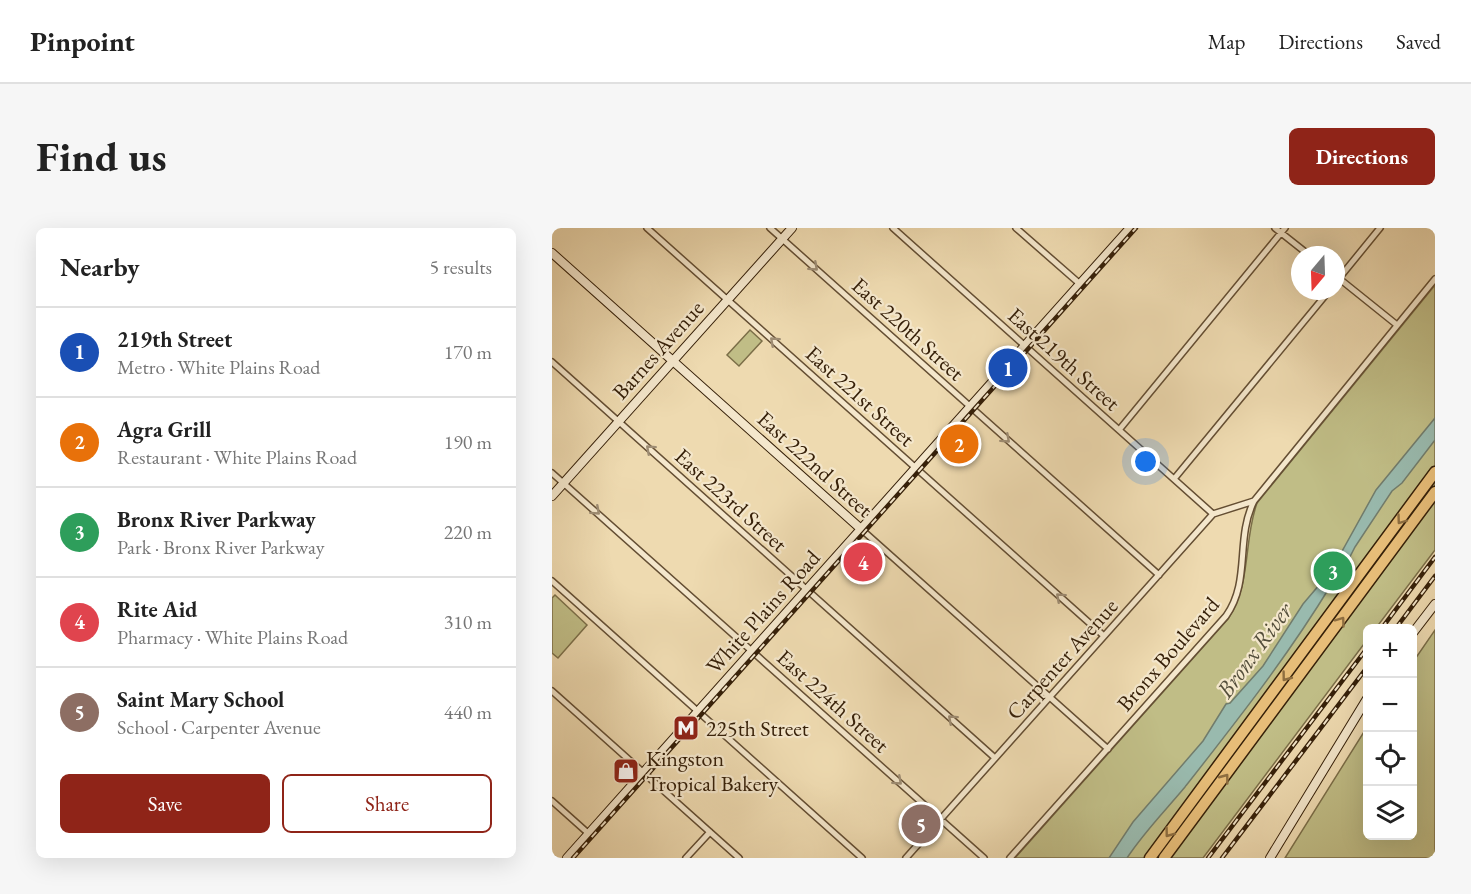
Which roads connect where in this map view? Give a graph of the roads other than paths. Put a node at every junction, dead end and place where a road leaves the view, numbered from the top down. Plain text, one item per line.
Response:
1 (647, 228) edge
2 (770, 228) edge
3 (792, 228) edge
4 (893, 228) edge
5 (1016, 228) edge
6 (1130, 228) edge
7 (1275, 228) edge
8 (1380, 228) edge
9 (1283, 231) edge
10 (782, 239) junction
11 (1299, 246) edge
12 (552, 253) edge
13 (1345, 270) edge
14 (1435, 279) edge
15 (1080, 284) junction
16 (1345, 285) edge
17 (728, 300) junction
18 (1322, 300) edge
19 (1397, 326) junction
20 (1025, 346) junction
21 (672, 360) junction
22 (552, 362) edge
23 (970, 407) junction
24 (618, 421) junction
25 (1119, 430) junction
26 (916, 468) junction
27 (552, 472) edge
28 (1435, 472) edge
29 (1174, 479) junction
30 (564, 483) junction
31 (1435, 492) edge
32 (552, 496) edge
33 (1254, 501) junction
34 (1213, 514) junction
35 (861, 529) junction
36 (1159, 575) junction
37 (552, 581) edge
38 (807, 590) junction
39 (1435, 604) edge
40 (1417, 629) edge
41 (1104, 636) junction
42 (752, 651) junction
43 (552, 691) edge
44 (1050, 697) junction
45 (1363, 705) edge
46 (698, 712) junction
47 (1107, 749) junction
48 (995, 758) junction
49 (644, 773) junction
50 (552, 801) edge
51 (941, 819) junction
52 (710, 832) junction
53 (589, 834) junction
54 (567, 858) edge
55 (686, 858) edge
56 (739, 858) edge
57 (862, 858) edge
58 (906, 858) edge
59 (984, 858) edge
60 (1010, 858) edge
61 (1150, 858) edge
62 (1164, 858) edge
63 (1270, 858) edge

1 - 17 street, East 221st Street
2 - 10 street, East 220th Street
3 - 10 main road, Barnes Avenue
4 - 20 street, East 219th Street
5 - 15 street
6 - 15 main road, White Plains Road
7 - 9 street
8 - 13 street
9 - 11 street
9 - 25 street
10 - 17 main road, Barnes Avenue
10 -> 23 street, East 220th Street
12 - 21 main road, East 222nd Street
14 - 19 street, Bronx Boulevard
15 - 20 main road, White Plains Road
16 - 19 street
17 - 21 main road, Barnes Avenue
26 -> 17 street, East 221st Street
18 - 29 street
19 - 33 street, Bronx Boulevard
20 - 23 main road, White Plains Road
20 - 25 street, East 219th Street
21 - 24 main road, Barnes Avenue
21 - 35 main road, East 222nd Street
22 - 24 street, East 223rd Street
23 - 26 main road, White Plains Road
23 -> 36 street, East 220th Street
24 - 30 main road, Barnes Avenue
38 -> 24 street, East 223rd Street
25 - 29 street, East 219th Street
26 - 35 main road, White Plains Road
41 -> 26 street, East 221st Street
27 - 30 street, East 224th Street
28 -> 61 highway
29 - 34 street, East 219th Street
30 - 32 main road, Barnes Avenue
30 -> 42 street, East 224th Street
62 -> 31 highway
33 - 34 street
33 - 47 street, Bronx Boulevard
34 - 36 street, Carpenter Avenue
35 - 38 main road, White Plains Road
35 - 44 street, East 222nd Street
36 - 41 street, Carpenter Avenue
37 - 46 street
38 - 42 main road, White Plains Road
48 -> 38 street, East 223rd Street
39 - 40 main road
41 - 44 street, Carpenter Avenue
42 - 46 main road, White Plains Road
42 -> 51 street, East 224th Street
43 - 49 street
44 - 47 street, East 222nd Street
44 - 48 street, Carpenter Avenue
45 - 63 main road
46 - 49 main road, White Plains Road
46 - 57 street
47 - 60 street, Bronx Boulevard
48 - 51 street, Carpenter Avenue
49 - 52 street
49 - 53 main road, White Plains Road
50 - 53 street
51 - 58 street, Carpenter Avenue
51 - 59 street, East 224th Street
52 - 55 street
52 - 56 street
53 - 54 main road, White Plains Road

